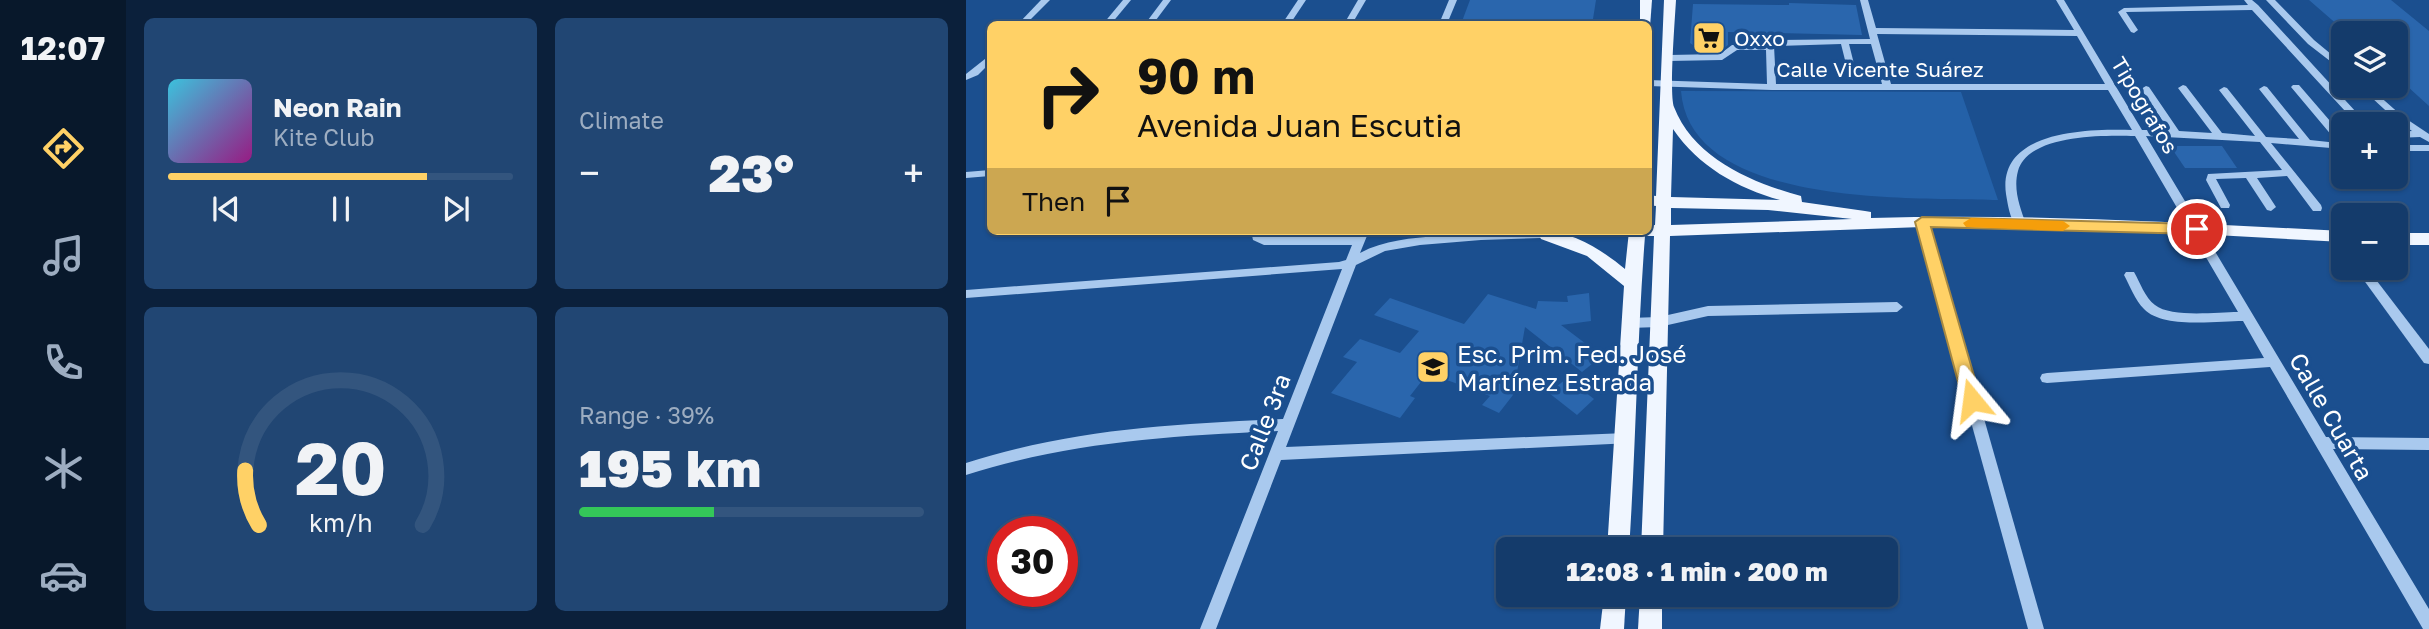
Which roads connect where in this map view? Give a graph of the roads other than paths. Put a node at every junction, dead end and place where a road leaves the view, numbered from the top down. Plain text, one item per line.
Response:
1 (1046, 0) edge
2 (1127, 0) edge
3 (1167, 0) edge
4 (1301, 0) edge
5 (1362, 0) edge
6 (1453, 0) edge
7 (1646, 0) edge
8 (1670, 0) edge
9 (1864, 0) edge
10 (2060, 0) edge
11 (2270, 0) edge
12 (2252, 3) edge
13 (1025, 21) edge
14 (1110, 21) edge
15 (1151, 21) edge
16 (1288, 21) edge
17 (1350, 21) edge
18 (1444, 21) edge
19 (1646, 21) edge
20 (2134, 30) dead end
21 (1873, 31) junction
22 (2080, 33) junction
23 (1844, 41) junction
24 (1876, 41) junction
25 (1770, 47) junction
26 (1669, 58) junction
27 (2331, 58) edge
28 (987, 61) edge
29 (1850, 64) dead end
30 (966, 77) edge
31 (1652, 83) edge
32 (1669, 85) junction
33 (1887, 86) junction
34 (1772, 87) junction
35 (2112, 87) junction
36 (2296, 87) dead end
37 (2183, 88) dead end
38 (2146, 89) dead end
39 (2264, 89) dead end
40 (2224, 90) dead end
41 (2378, 98) edge
42 (1668, 108) junction
43 (2351, 112) edge
44 (2331, 129) edge
45 (2139, 132) junction
46 (2176, 134) junction
47 (2220, 137) junction
48 (2425, 137) edge
49 (2264, 140) junction
50 (2308, 144) junction
51 (2331, 144) edge
52 (2408, 148) edge
53 (2429, 148) edge
54 (987, 170) edge
55 (2290, 173) junction
56 (2249, 174) junction
57 (966, 175) edge
58 (1657, 201) edge
59 (2225, 205) dead end
60 (2271, 207) dead end
61 (2317, 208) dead end
62 (1826, 209) junction
63 (1896, 222) junction
64 (1922, 222) junction
65 (2020, 225) junction
66 (2197, 229) junction
67 (1655, 230) edge
68 (1257, 235) edge
69 (1547, 235) joint
70 (1637, 235) edge
71 (1361, 236) edge
72 (2331, 238) edge
73 (2408, 239) edge
74 (2429, 239) edge
75 (1350, 263) junction
76 (2130, 275) dead end
77 (2370, 280) edge
78 (1633, 284) junction
79 (966, 293) edge
80 (1897, 307) dead end
81 (2247, 316) junction
82 (1659, 322) junction
83 (1629, 323) junction
84 (2429, 359) edge
85 (2274, 362) junction
86 (2047, 378) dead end
87 (1287, 425) junction
88 (1626, 439) junction
89 (2321, 443) junction
90 (2429, 444) edge
91 (1276, 454) junction
92 (966, 469) edge
93 (1619, 537) edge
94 (1652, 537) edge
95 (1614, 607) edge
96 (1651, 607) edge
97 (2429, 624) edge
98 (1208, 629) edge
99 (1612, 629) edge
100 (1650, 629) edge
101 (2036, 629) edge

1 - 13 street
2 - 14 street
3 - 15 street
4 - 16 street
5 - 17 street
6 - 18 street
7 - 19 main road
8 - 26 main road
9 - 21 street
10 - 22 street, Tipografos
11 - 27 street
12 - 20 street
12 - 43 street
21 - 22 street
21 - 24 street
22 - 35 street, Tipografos
23 - 24 street
23 - 25 street
23 - 29 street
24 - 33 street
25 - 26 lane
25 - 34 street
26 - 32 main road
28 - 30 street
31 - 32 street, Calle Vicente Suárez
32 - 34 street, Calle Vicente Suárez
32 - 42 main road
33 - 34 street, Calle Vicente Suárez
33 - 35 street, Calle Vicente Suárez
35 - 45 street, Tipografos
36 - 44 street
37 - 47 street
38 - 46 street
39 - 50 street
40 - 49 street
41 - 48 street
42 - 58 main road
42 - 62 main road
45 - 46 street
45 - 65 street
45 - 66 street, Tipografos
46 - 47 street
47 - 49 street
49 - 50 street
49 - 55 street
50 - 51 street
52 - 53 street
54 - 57 street
55 - 56 street
55 - 61 street
56 - 59 street
56 - 60 street
58 - 62 main road
58 - 67 main road
62 - 63 main road
63 - 64 main road
63 - 67 main road
64 - 65 main road
64 - 101 street
65 - 66 main road
66 - 72 main road
66 - 81 street, Calle Cuarta
67 - 82 main road
68 - 71 street
69 - 75 street
69 - 78 main road
70 - 78 main road
71 - 75 street, Calle 3ra
73 - 74 main road
75 - 79 street
75 - 87 street, Calle 3ra
76 - 81 street
77 - 84 street
78 - 83 main road
80 - 82 street
81 - 85 street, Calle Cuarta
82 - 83 street
82 - 94 main road
83 - 88 main road
85 - 86 street
85 - 89 street, Calle Cuarta
87 - 91 street, Calle 3ra
87 - 92 street
88 - 91 street
88 - 93 main road
89 - 90 street
89 - 97 street, Calle Cuarta
91 - 98 street, Calle 3ra
95 - 99 main road
96 - 100 main road

